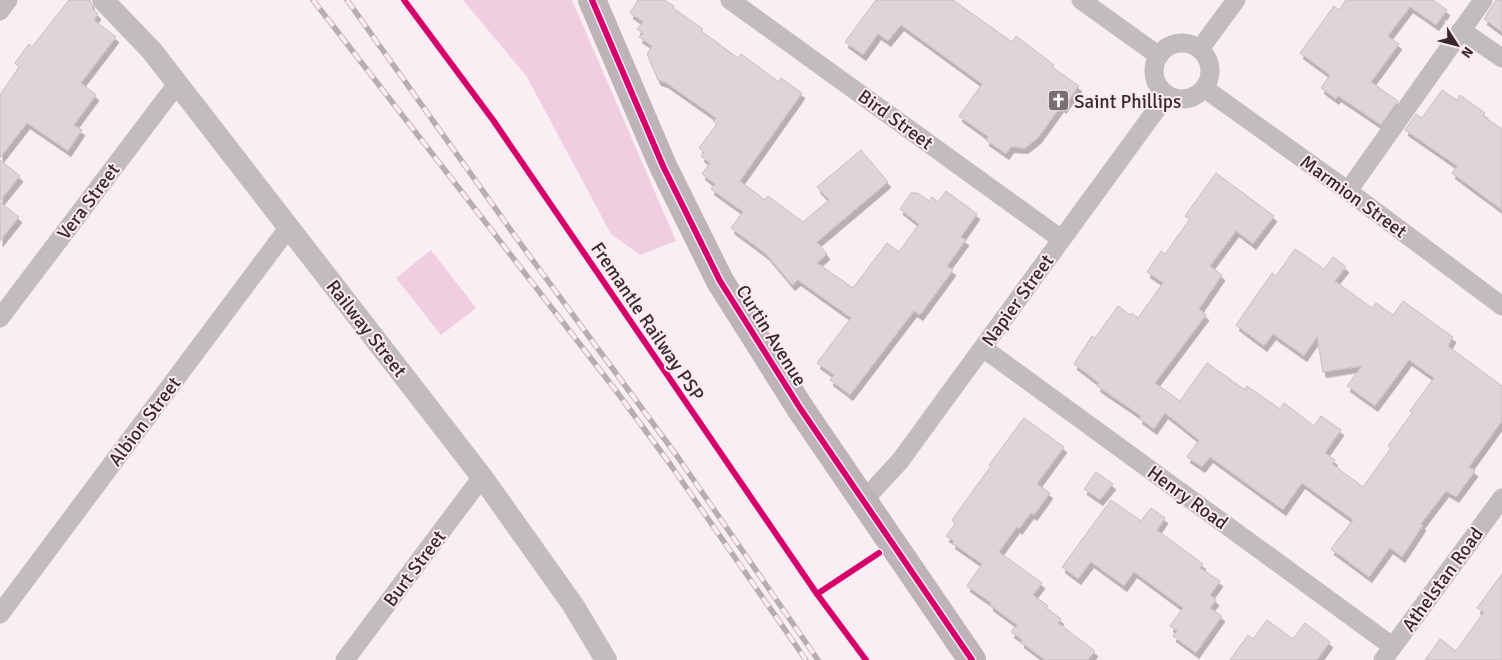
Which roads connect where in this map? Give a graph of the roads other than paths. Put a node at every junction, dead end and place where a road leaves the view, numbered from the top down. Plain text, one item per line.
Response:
1 (8, 0) edge
2 (592, 0) edge
3 (730, 0) edge
4 (1081, 0) edge
5 (1236, 0) edge
6 (1482, 0) edge
7 (108, 3) edge
8 (0, 11) edge
9 (1461, 30) junction
10 (1200, 49) junction
11 (1159, 56) junction
12 (1502, 58) edge
13 (177, 84) junction
14 (1204, 88) junction
15 (1167, 95) junction
16 (1348, 192) junction
17 (289, 227) junction
18 (1061, 239) junction
19 (1502, 306) edge
20 (0, 318) edge
21 (983, 348) junction
22 (482, 477) junction
23 (1502, 498) edge
24 (863, 501) junction
25 (0, 614) edge
26 (1387, 653) edge
27 (345, 660) edge
28 (606, 660) edge
29 (972, 660) edge

1 - 8 street
2 - 24 main road, Curtin Avenue
3 - 18 street, Bird Street
4 - 11 street
5 - 10 street
6 - 9 street
7 - 13 street, Railway Street
9 - 12 street
9 - 16 street
10 - 11 street
10 - 14 street
11 - 15 street
13 - 17 street, Railway Street
13 - 20 street, Vera Street
14 - 15 street
14 - 16 street, Marmion Street
15 - 18 street, Napier Street
16 - 19 street, Marmion Street
17 - 22 street, Railway Street
17 - 25 street, Albion Street
18 - 21 street, Napier Street
21 - 24 street, Napier Street
21 - 26 street, Henry Road
22 - 27 street, Burt Street
22 - 28 street, Railway Street
23 - 26 street, Athelstan Road
24 - 29 main road, Curtin Avenue

